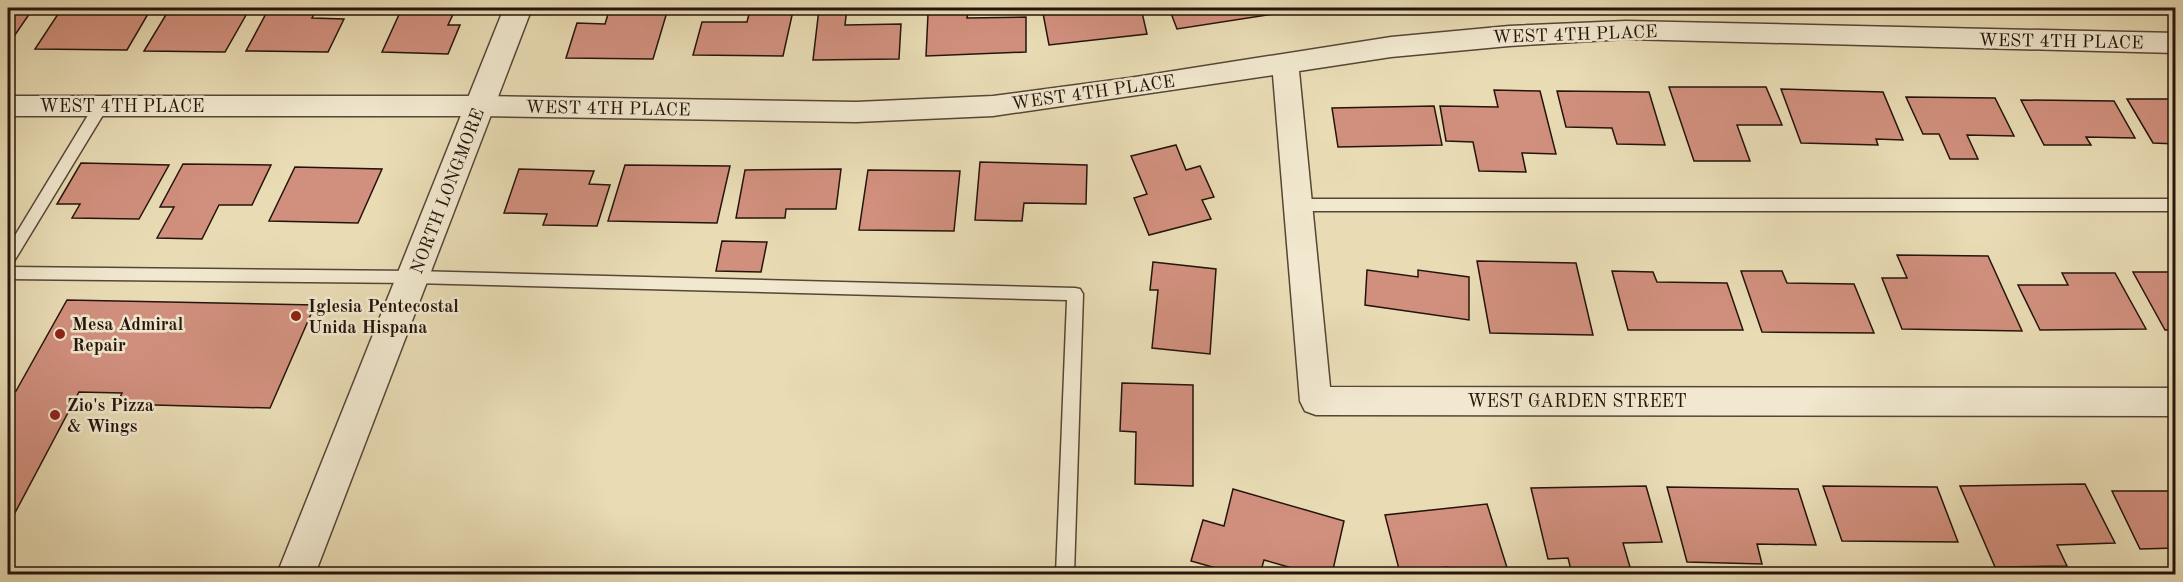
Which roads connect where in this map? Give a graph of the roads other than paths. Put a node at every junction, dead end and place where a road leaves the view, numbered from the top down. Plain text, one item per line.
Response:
1 (518, 8) edge
2 (2175, 44) edge
3 (1285, 64) junction
4 (8, 106) edge
5 (101, 106) junction
6 (480, 106) junction
7 (1298, 205) junction
8 (2175, 205) edge
9 (8, 259) edge
10 (8, 273) edge
11 (413, 277) junction
12 (2175, 402) edge
13 (296, 574) edge
14 (1065, 574) edge

1 - 6 street, NORTH LONGMORE
2 - 3 street, WEST 4TH PLACE
3 - 6 street, WEST 4TH PLACE
3 - 7 street, WEST GARDEN STREET
4 - 5 street, WEST 4TH PLACE
5 - 6 street, WEST 4TH PLACE
5 - 9 lane
6 - 11 street, NORTH LONGMORE
7 - 8 lane
7 - 12 street, WEST GARDEN STREET
10 - 11 lane
11 - 13 street, NORTH LONGMORE
11 - 14 lane

